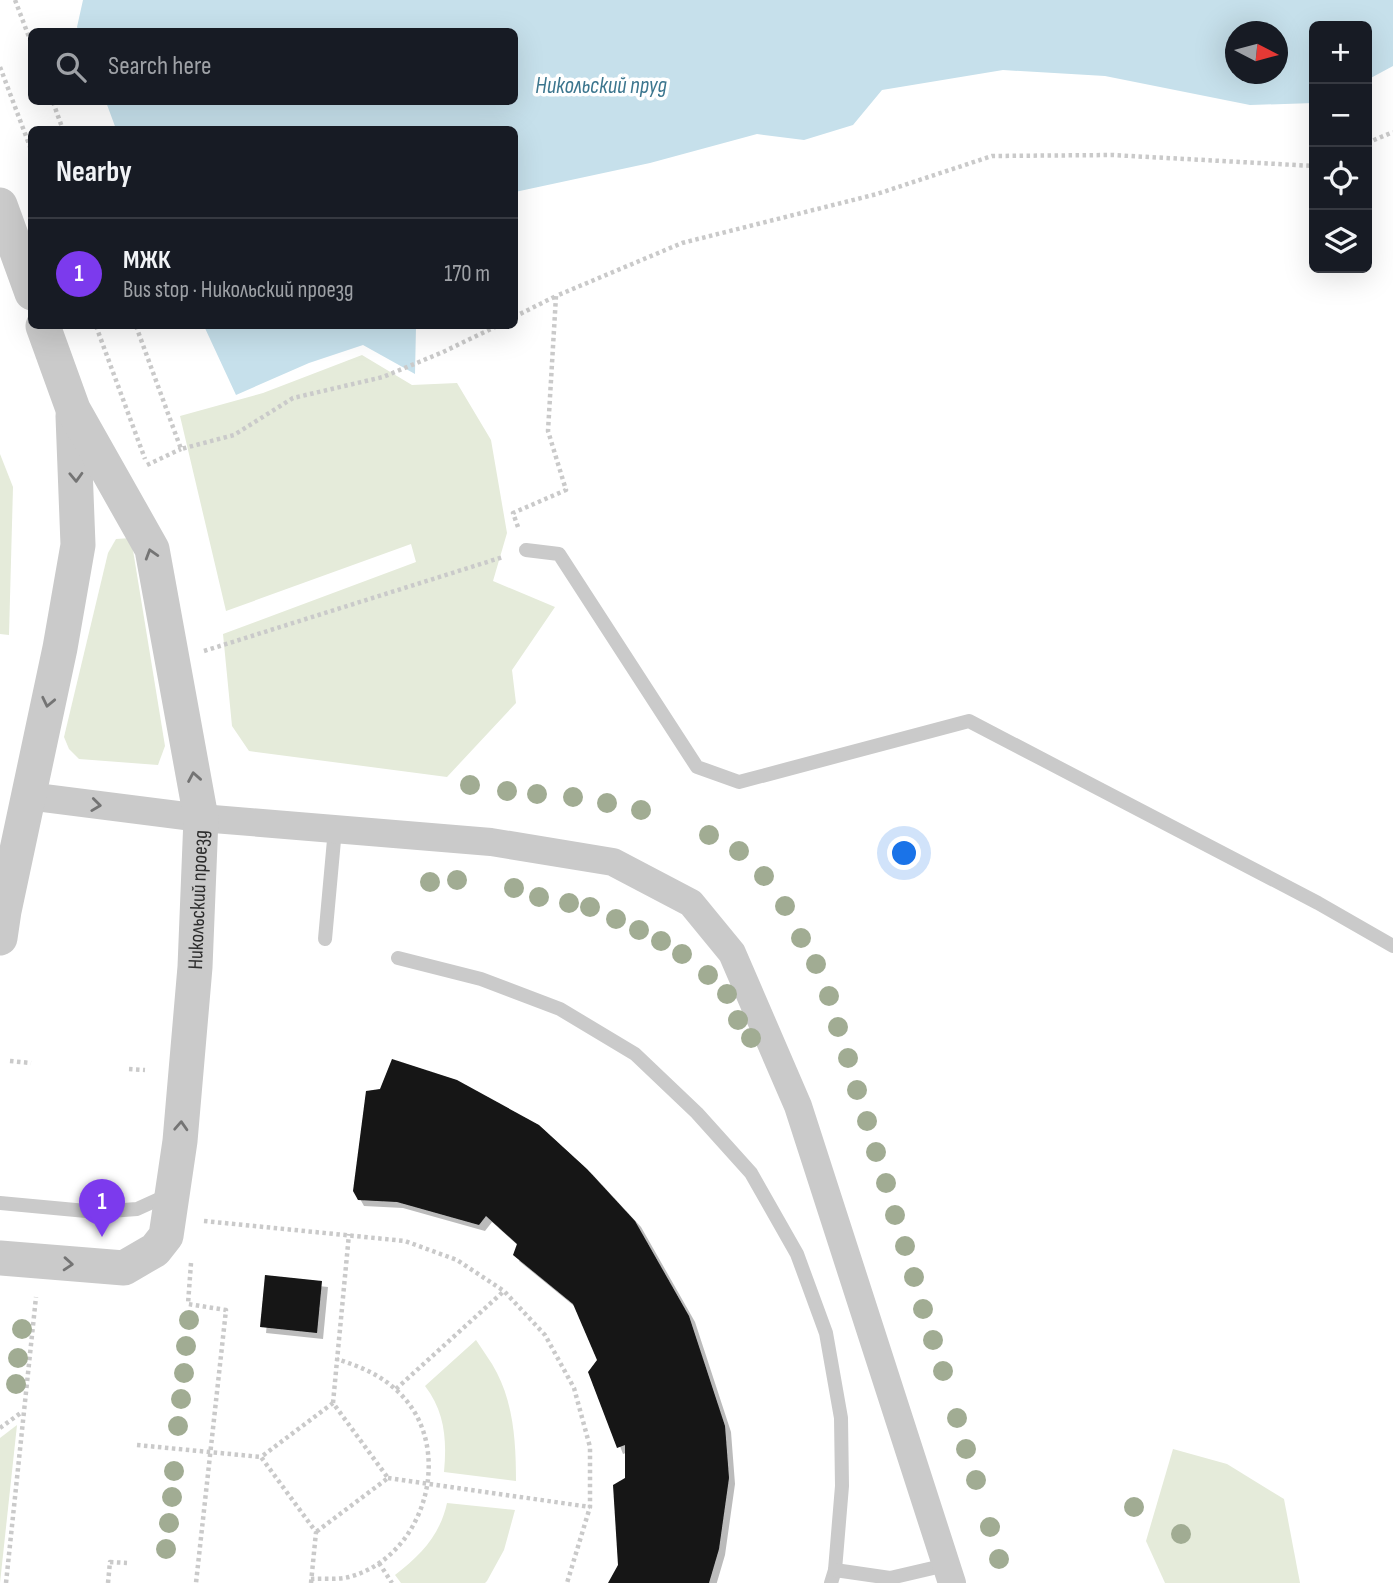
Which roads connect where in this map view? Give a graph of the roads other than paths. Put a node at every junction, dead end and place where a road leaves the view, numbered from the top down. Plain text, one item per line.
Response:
1 (0, 205) edge
2 (28, 282) edge
3 (44, 329) edge
4 (73, 409) junction
5 (526, 550) road end
6 (28, 796) junction
7 (201, 818) junction
8 (335, 829) junction
9 (0, 938) edge
10 (325, 939) dead end
11 (1393, 946) edge
12 (398, 958) dead end
13 (173, 1193) junction
14 (0, 1203) edge
15 (0, 1258) edge
16 (949, 1574) edge
17 (833, 1577) edge

1 - 2 street
3 - 4 street, Никольский проезд
4 -> 6 street, Никольский проезд
7 -> 4 street, Никольский проезд
5 - 11 lane
6 -> 7 street
6 - 9 street, Никольский проезд
7 - 8 street
13 -> 7 street, Никольский проезд
8 - 10 lane
8 - 16 street
12 - 17 lane
13 - 14 lane
15 -> 13 street, Никольский проезд
16 - 17 lane

